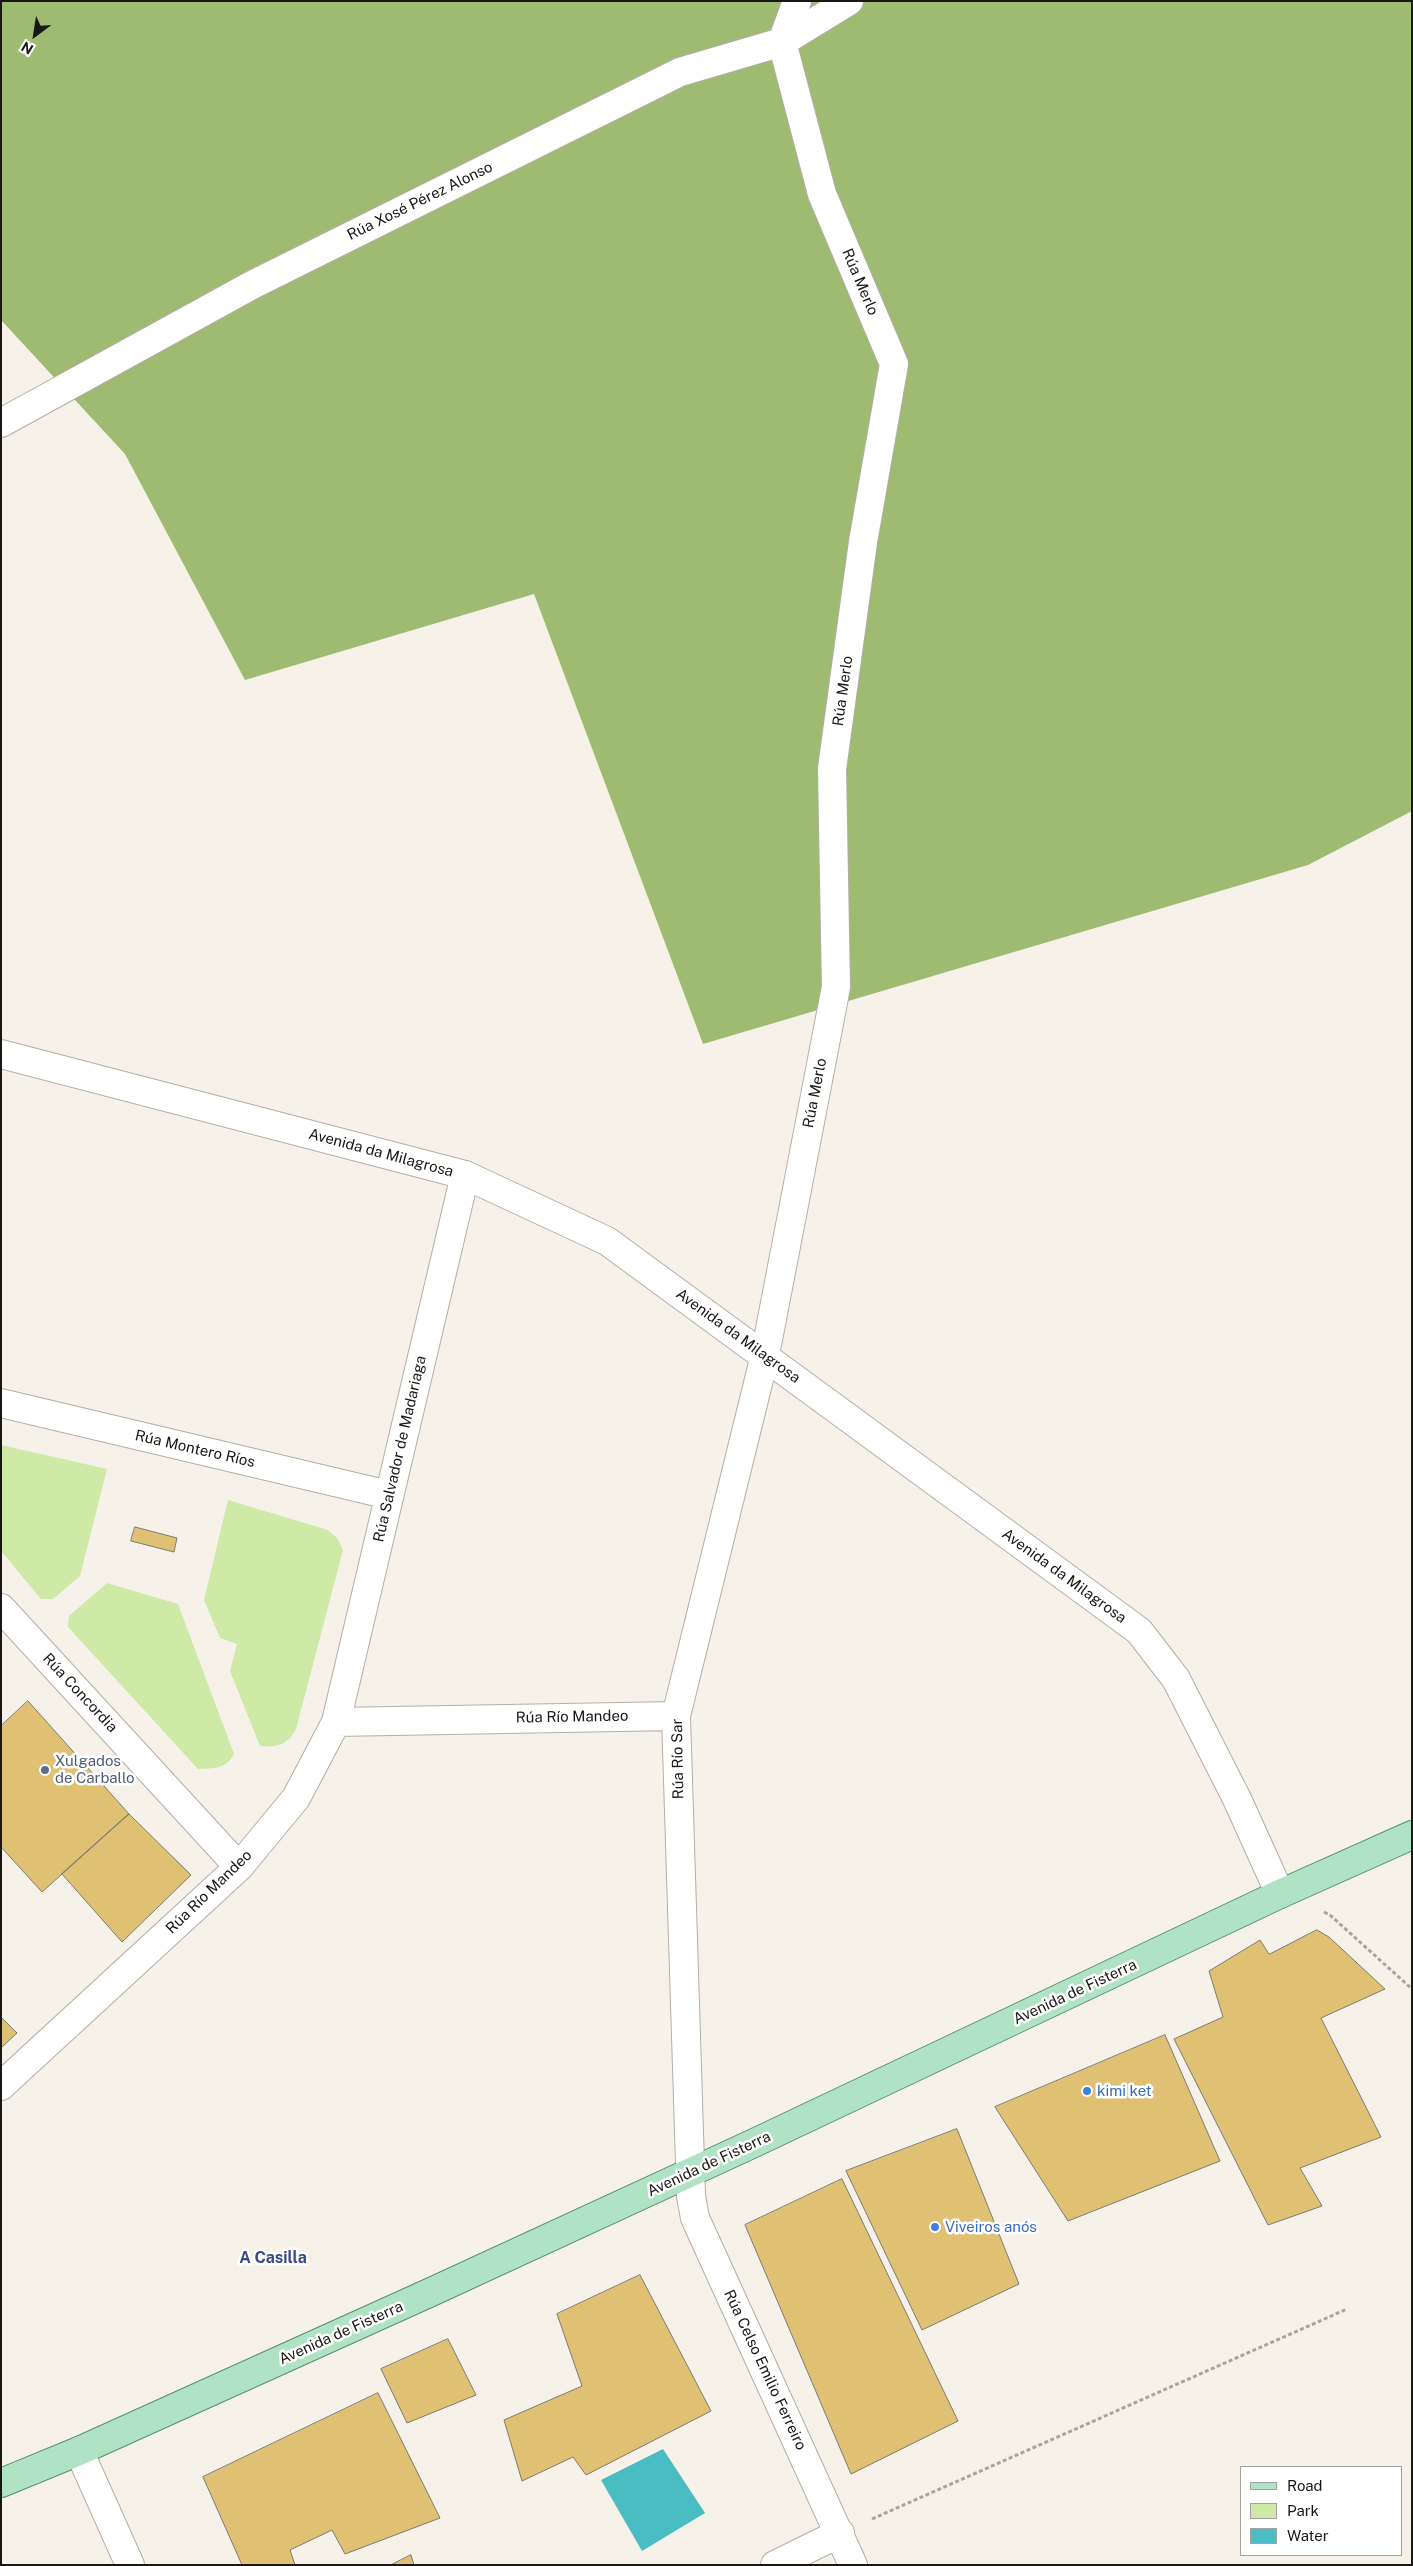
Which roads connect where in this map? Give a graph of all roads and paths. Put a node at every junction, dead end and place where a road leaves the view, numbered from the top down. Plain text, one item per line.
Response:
1 (797, 1) edge
2 (848, 1) edge
3 (782, 42) junction
4 (1, 423) edge
5 (1, 1054) edge
6 (465, 1176) junction
7 (765, 1355) junction
8 (1, 1403) edge
9 (389, 1495) junction
10 (1, 1608) edge
11 (676, 1716) junction
12 (336, 1722) junction
13 (1412, 1835) edge
14 (239, 1867) junction
15 (1280, 1894) junction
16 (1412, 1989) edge
17 (1, 2086) edge
18 (692, 2172) junction
19 (1347, 2309) dead end
20 (79, 2451) junction
21 (2, 2480) edge
22 (840, 2534) junction
23 (130, 2565) edge
24 (775, 2565) edge
25 (853, 2565) edge

1 - 3 street
2 - 3 street, Rúa Xosé Pérez Alonso
3 - 4 street, Rúa Xosé Pérez Alonso
3 - 7 street, Rúa Merlo
5 - 6 street, Avenida da Milagrosa
6 - 7 street, Avenida da Milagrosa
6 - 9 street, Rúa Salvador de Madariaga
7 - 11 street, Rúa Río Sar
7 - 15 street, Avenida da Milagrosa
8 - 9 street, Rúa Montero Ríos
9 - 12 street, Rúa Salvador de Madariaga
10 - 14 street, Rúa Concordia
11 - 12 street, Rúa Río Mandeo
11 - 18 street, Rúa Río Sar
12 - 14 street, Rúa Río Mandeo
13 - 15 main road, Avenida de Fisterra
14 - 17 street, Rúa Río Mandeo
15 - 16 path
15 - 18 main road, Avenida de Fisterra
18 - 20 main road, Avenida de Fisterra
18 - 22 street, Rúa Celso Emilio Ferreiro
19 - 22 path
20 - 21 main road, Avenida de Fisterra
20 - 23 street
22 - 24 street
22 - 25 street, Rúa Celso Emilio Ferreiro

